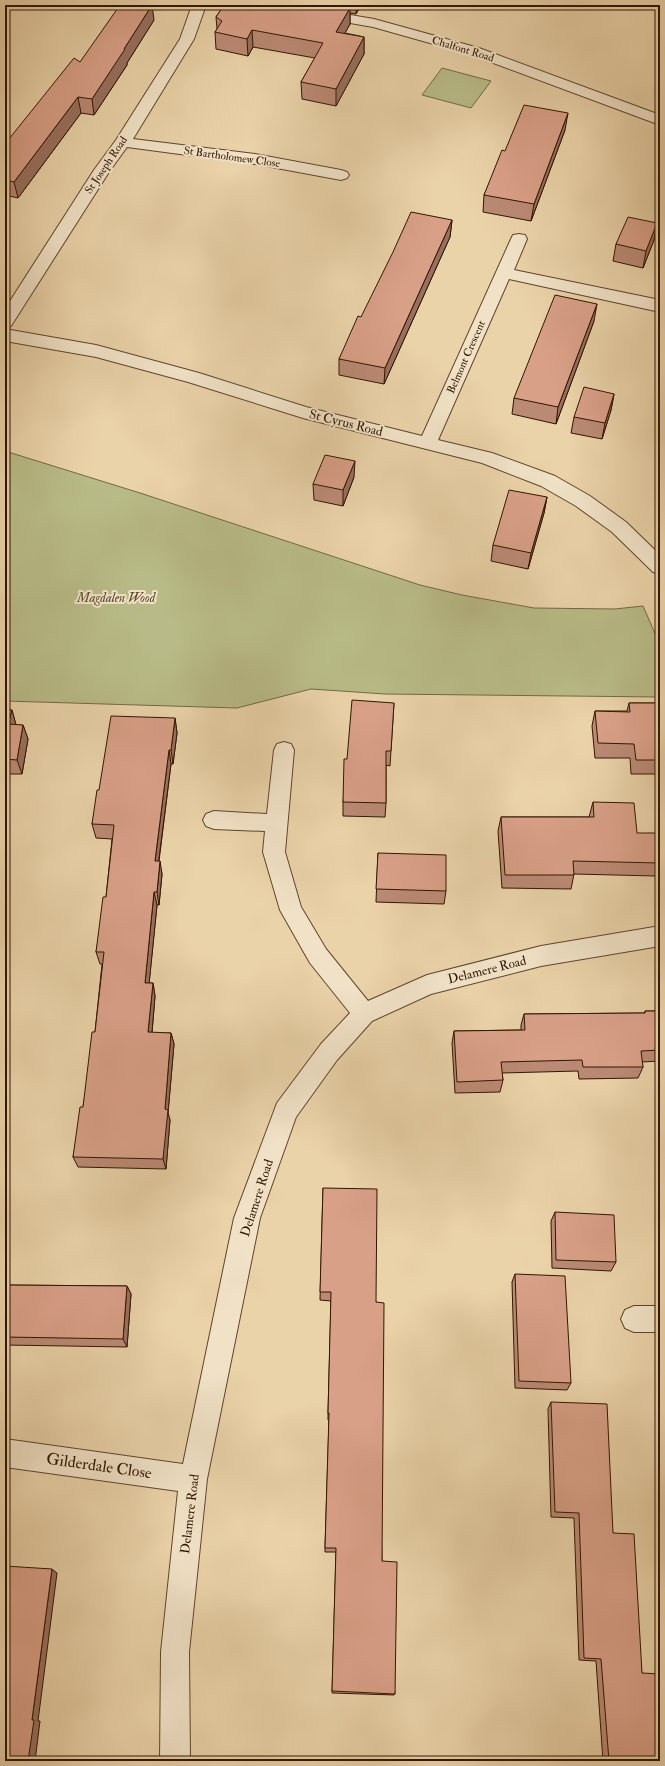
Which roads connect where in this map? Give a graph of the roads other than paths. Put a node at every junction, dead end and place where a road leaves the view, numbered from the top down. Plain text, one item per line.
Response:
1 (199, 5) edge
2 (307, 11) edge
3 (660, 120) edge
4 (123, 142) junction
5 (341, 175) dead end
6 (519, 239) dead end
7 (505, 273) junction
8 (660, 306) edge
9 (5, 322) edge
10 (5, 335) edge
11 (428, 443) junction
12 (660, 567) edge
13 (284, 750) dead end
14 (214, 820) dead end
15 (277, 823) junction
16 (660, 936) edge
17 (364, 1014) junction
18 (634, 1319) dead end
19 (660, 1319) edge
20 (5, 1452) edge
21 (193, 1479) junction
22 (175, 1761) edge

1 - 4 street, St Joseph Road
2 - 3 street, Chalfont Road
4 - 5 street, St Bartholomew Close
4 - 9 street, St Joseph Road
6 - 7 street, Belmont Crescent
7 - 8 street
7 - 11 street, Belmont Crescent
10 - 11 street, St Cyrus Road
11 - 12 street, St Cyrus Road
13 - 15 street
14 - 15 street
15 - 17 street
16 - 17 street, Delamere Road
17 - 21 street, Delamere Road
18 - 19 street
20 - 21 street, Gilderdale Close
21 - 22 street, Delamere Road

